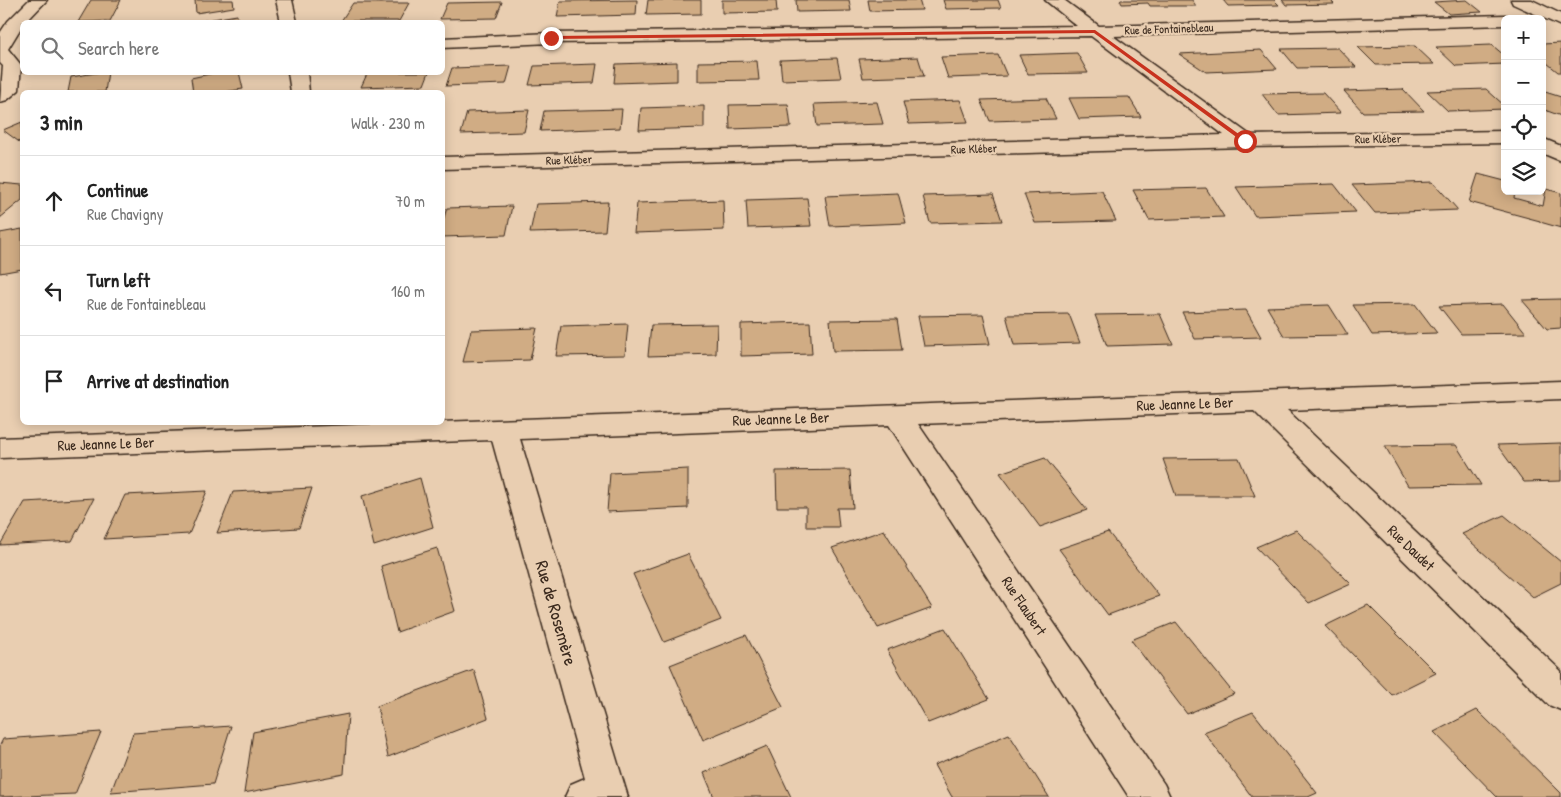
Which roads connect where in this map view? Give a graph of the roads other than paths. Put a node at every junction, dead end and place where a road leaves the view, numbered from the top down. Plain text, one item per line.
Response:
1 (40, 0) edge
2 (284, 0) edge
3 (1053, 0) edge
4 (1519, 0) edge
5 (1552, 19) edge
6 (288, 20) edge
7 (1501, 20) edge
8 (1095, 31) junction
9 (445, 43) edge
10 (0, 47) edge
11 (0, 52) edge
12 (297, 75) edge
13 (300, 90) edge
14 (0, 96) edge
15 (1501, 137) edge
16 (1245, 141) junction
17 (1546, 146) edge
18 (1561, 155) edge
19 (445, 163) edge
20 (1561, 390) edge
21 (1261, 402) junction
22 (897, 415) junction
23 (503, 430) junction
24 (185, 432) edge
25 (0, 448) edge
26 (1561, 694) edge
27 (600, 794) edge
28 (1151, 797) edge

1 - 10 street
2 - 6 street
3 - 8 street
4 - 5 street
7 - 8 street, Rue de Fontainebleau
8 - 9 street, Rue de Fontainebleau
8 - 16 street
11 - 14 street
12 - 13 street
15 - 16 street, Rue Kléber
16 - 19 street, Rue Kléber
17 - 18 street
20 - 21 street, Rue Jeanne Le Ber
21 - 22 street, Rue Jeanne Le Ber
21 - 26 street, Rue Daudet
22 - 23 street, Rue Jeanne Le Ber
22 - 28 street, Rue Flaubert
23 - 24 street, Rue Jeanne Le Ber
23 - 27 street, Rue de Rosemère
24 - 25 street, Rue Jeanne Le Ber

